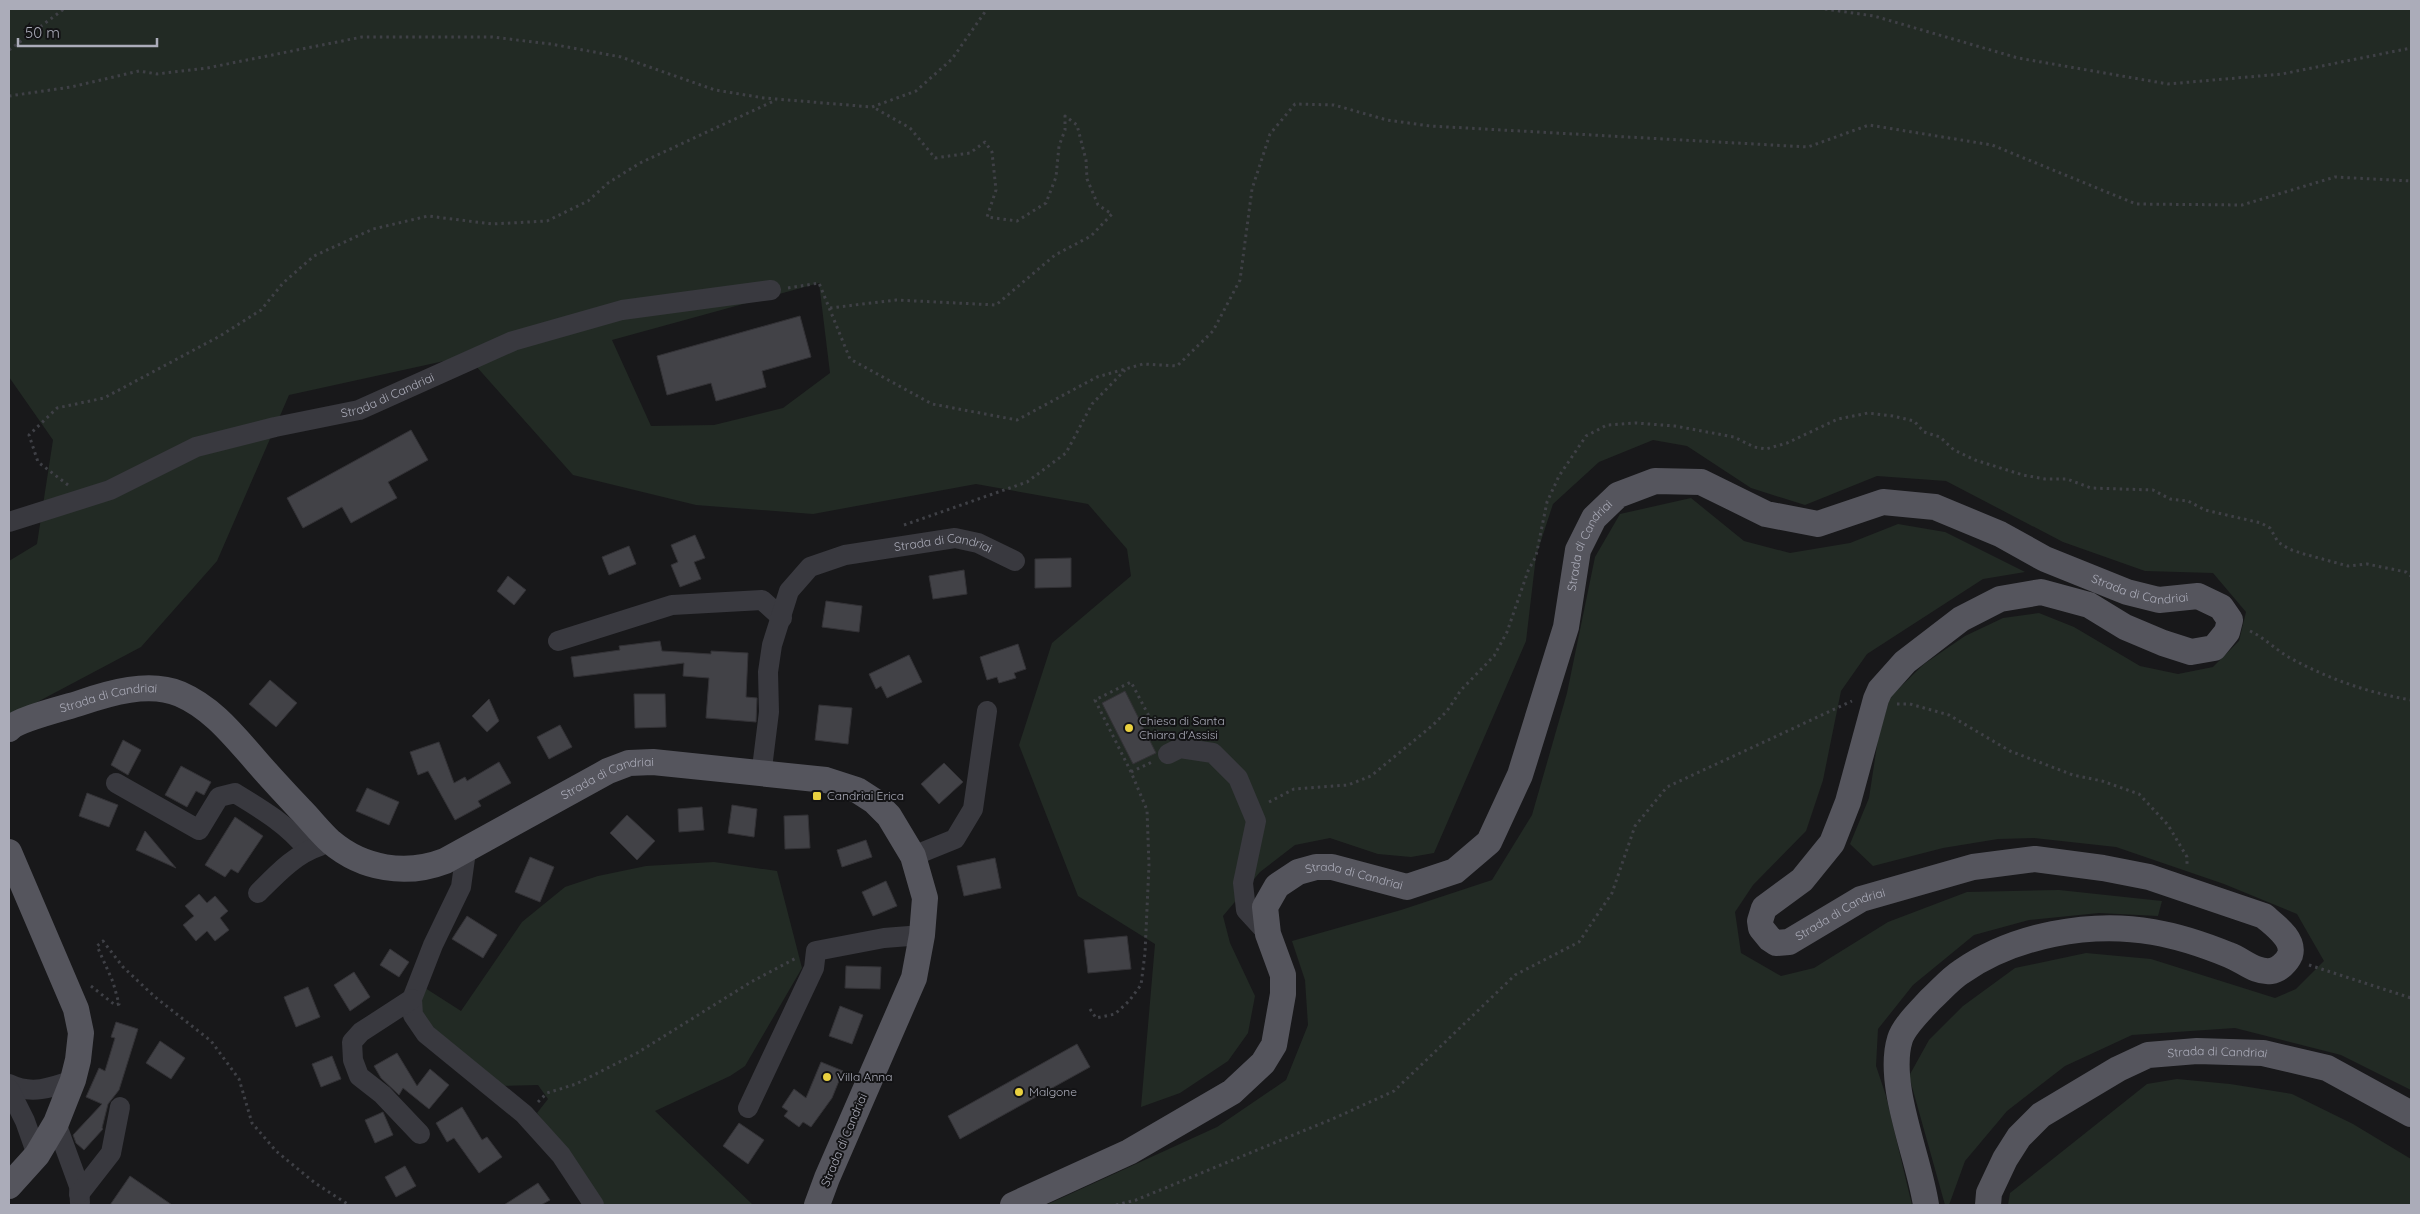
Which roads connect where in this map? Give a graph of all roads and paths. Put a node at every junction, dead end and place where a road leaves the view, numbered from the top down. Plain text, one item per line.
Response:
1 (64, 9) edge
2 (987, 9) edge
3 (1825, 9) edge
4 (2411, 48) edge
5 (9, 50) edge
6 (9, 96) edge
7 (777, 99) junction
8 (872, 107) junction
9 (2411, 181) edge
10 (771, 290) joint
11 (829, 308) junction
12 (1126, 369) junction
13 (79, 500) junction
14 (9, 522) edge
15 (896, 529) dead end
16 (1015, 561) dead end
17 (2411, 576) edge
18 (782, 618) junction
19 (2230, 620) junction
20 (558, 641) dead end
21 (2411, 700) edge
22 (987, 711) dead end
23 (9, 729) edge
24 (1168, 754) junction
25 (1131, 772) junction
26 (764, 773) junction
27 (116, 783) dead end
28 (1256, 821) junction
29 (320, 846) junction
30 (466, 851) junction
31 (9, 852) edge
32 (913, 856) junction
33 (258, 893) dead end
34 (1268, 934) junction
35 (922, 935) junction
36 (816, 951) junction
37 (63, 978) junction
38 (412, 999) junction
39 (1090, 1009) dead end
40 (73, 1080) junction
41 (9, 1084) edge
42 (9, 1089) edge
43 (547, 1094) dead end
44 (120, 1107) dead end
45 (748, 1108) dead end
46 (2411, 1114) edge
47 (56, 1123) junction
48 (420, 1134) dead end
49 (37, 1155) junction
50 (9, 1186) edge
51 (1044, 1197) edge
52 (80, 1200) edge
53 (349, 1205) edge
54 (594, 1205) edge
55 (818, 1205) edge
56 (1013, 1205) edge
57 (1926, 1205) edge
58 (1988, 1205) edge

1 - 5 path
2 - 8 path
3 - 4 path
6 - 7 path
7 - 8 path
7 - 13 path
8 - 11 path
9 - 12 path
10 - 11 path
10 - 13 street, Strada di Candriai
11 - 12 path
12 - 15 path
13 - 14 street, Strada di Candriai
16 - 18 street, Strada di Candriai
17 - 28 path
18 - 20 street
18 - 26 street, Strada di Candriai
19 - 21 path
19 - 34 main road, Strada di Candriai
19 - 57 main road, Strada di Candriai
22 - 32 street
23 - 29 main road, Strada di Candriai
24 - 25 path
24 - 25 path
24 - 28 street
25 - 39 path
26 - 30 main road, Strada di Candriai
26 - 32 main road, Strada di Candriai
27 - 29 street, Strada di Candriai
28 - 34 street
29 - 30 main road, Strada di Candriai
29 - 33 street
30 - 38 street
31 - 37 main road
32 - 35 main road, Strada di Candriai
34 - 51 main road, Strada di Candriai
35 - 36 street
35 - 55 main road, Strada di Candriai
36 - 43 path
36 - 45 street
37 - 40 main road
37 - 53 path
38 - 48 street
38 - 54 street
40 - 41 street
40 - 47 main road
42 - 49 street
44 - 52 street
46 - 58 main road, Strada di Candriai
47 - 49 main road
47 - 52 street
49 - 50 main road
51 - 56 main road, Strada di Candriai

